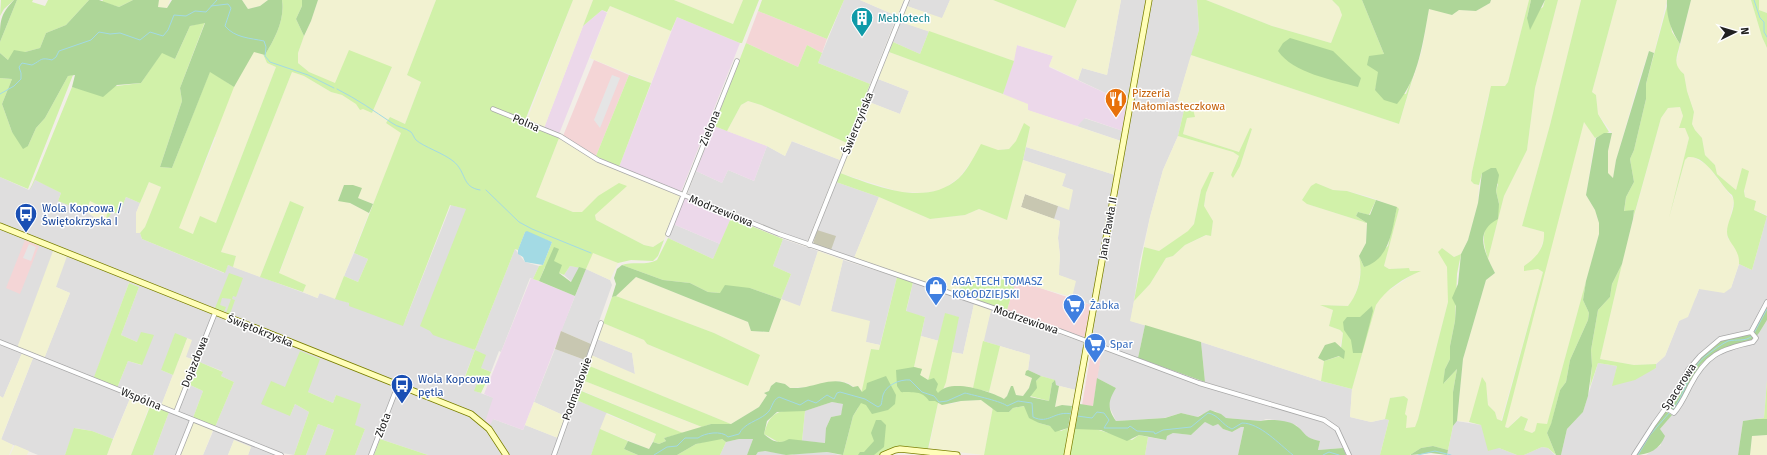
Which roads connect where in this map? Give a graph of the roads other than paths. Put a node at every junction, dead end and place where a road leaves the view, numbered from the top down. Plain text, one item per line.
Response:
1 (907, 0) edge
2 (1149, 0) edge
3 (737, 61) dead end
4 (493, 109) dead end
5 (560, 136) joint
6 (682, 195) junction
7 (0, 226) edge
8 (668, 234) dead end
9 (809, 245) junction
10 (1767, 302) edge
11 (215, 313) junction
12 (601, 323) dead end
13 (1752, 334) junction
14 (0, 342) edge
15 (1088, 342) junction
16 (398, 385) junction
17 (1667, 409) junction
18 (176, 412) junction
19 (192, 420) junction
20 (178, 455) edge
21 (282, 455) edge
22 (371, 455) edge
23 (506, 455) edge
24 (554, 455) edge
25 (883, 455) edge
26 (956, 455) edge
27 (1068, 455) edge
28 (1349, 455) edge
29 (1634, 455) edge

1 - 9 street, Świerczyńska
2 - 15 street, Jana Pawła II
3 - 6 street, Zielona
4 - 5 street, Polna
5 - 6 street, Modrzewiowa
6 - 8 street, Zielona
6 - 9 street, Modrzewiowa
7 - 11 street, Świętokrzyska
9 - 15 street, Modrzewiowa
10 - 13 street
11 - 16 street, Świętokrzyska
11 - 18 street, Dojazdowa
12 - 24 street, Podmasłowie
13 - 17 street, Spacerowa
13 - 17 street
14 - 18 street, Wspólna
15 - 27 street, Jana Pawła II
15 - 28 street, Modrzewiowa
16 - 22 street, Złota
16 - 23 street, Świętokrzyska
17 - 29 street, Spacerowa
18 - 19 street, Wspólna
19 - 20 street
19 - 21 street, Wspólna
25 - 26 street

